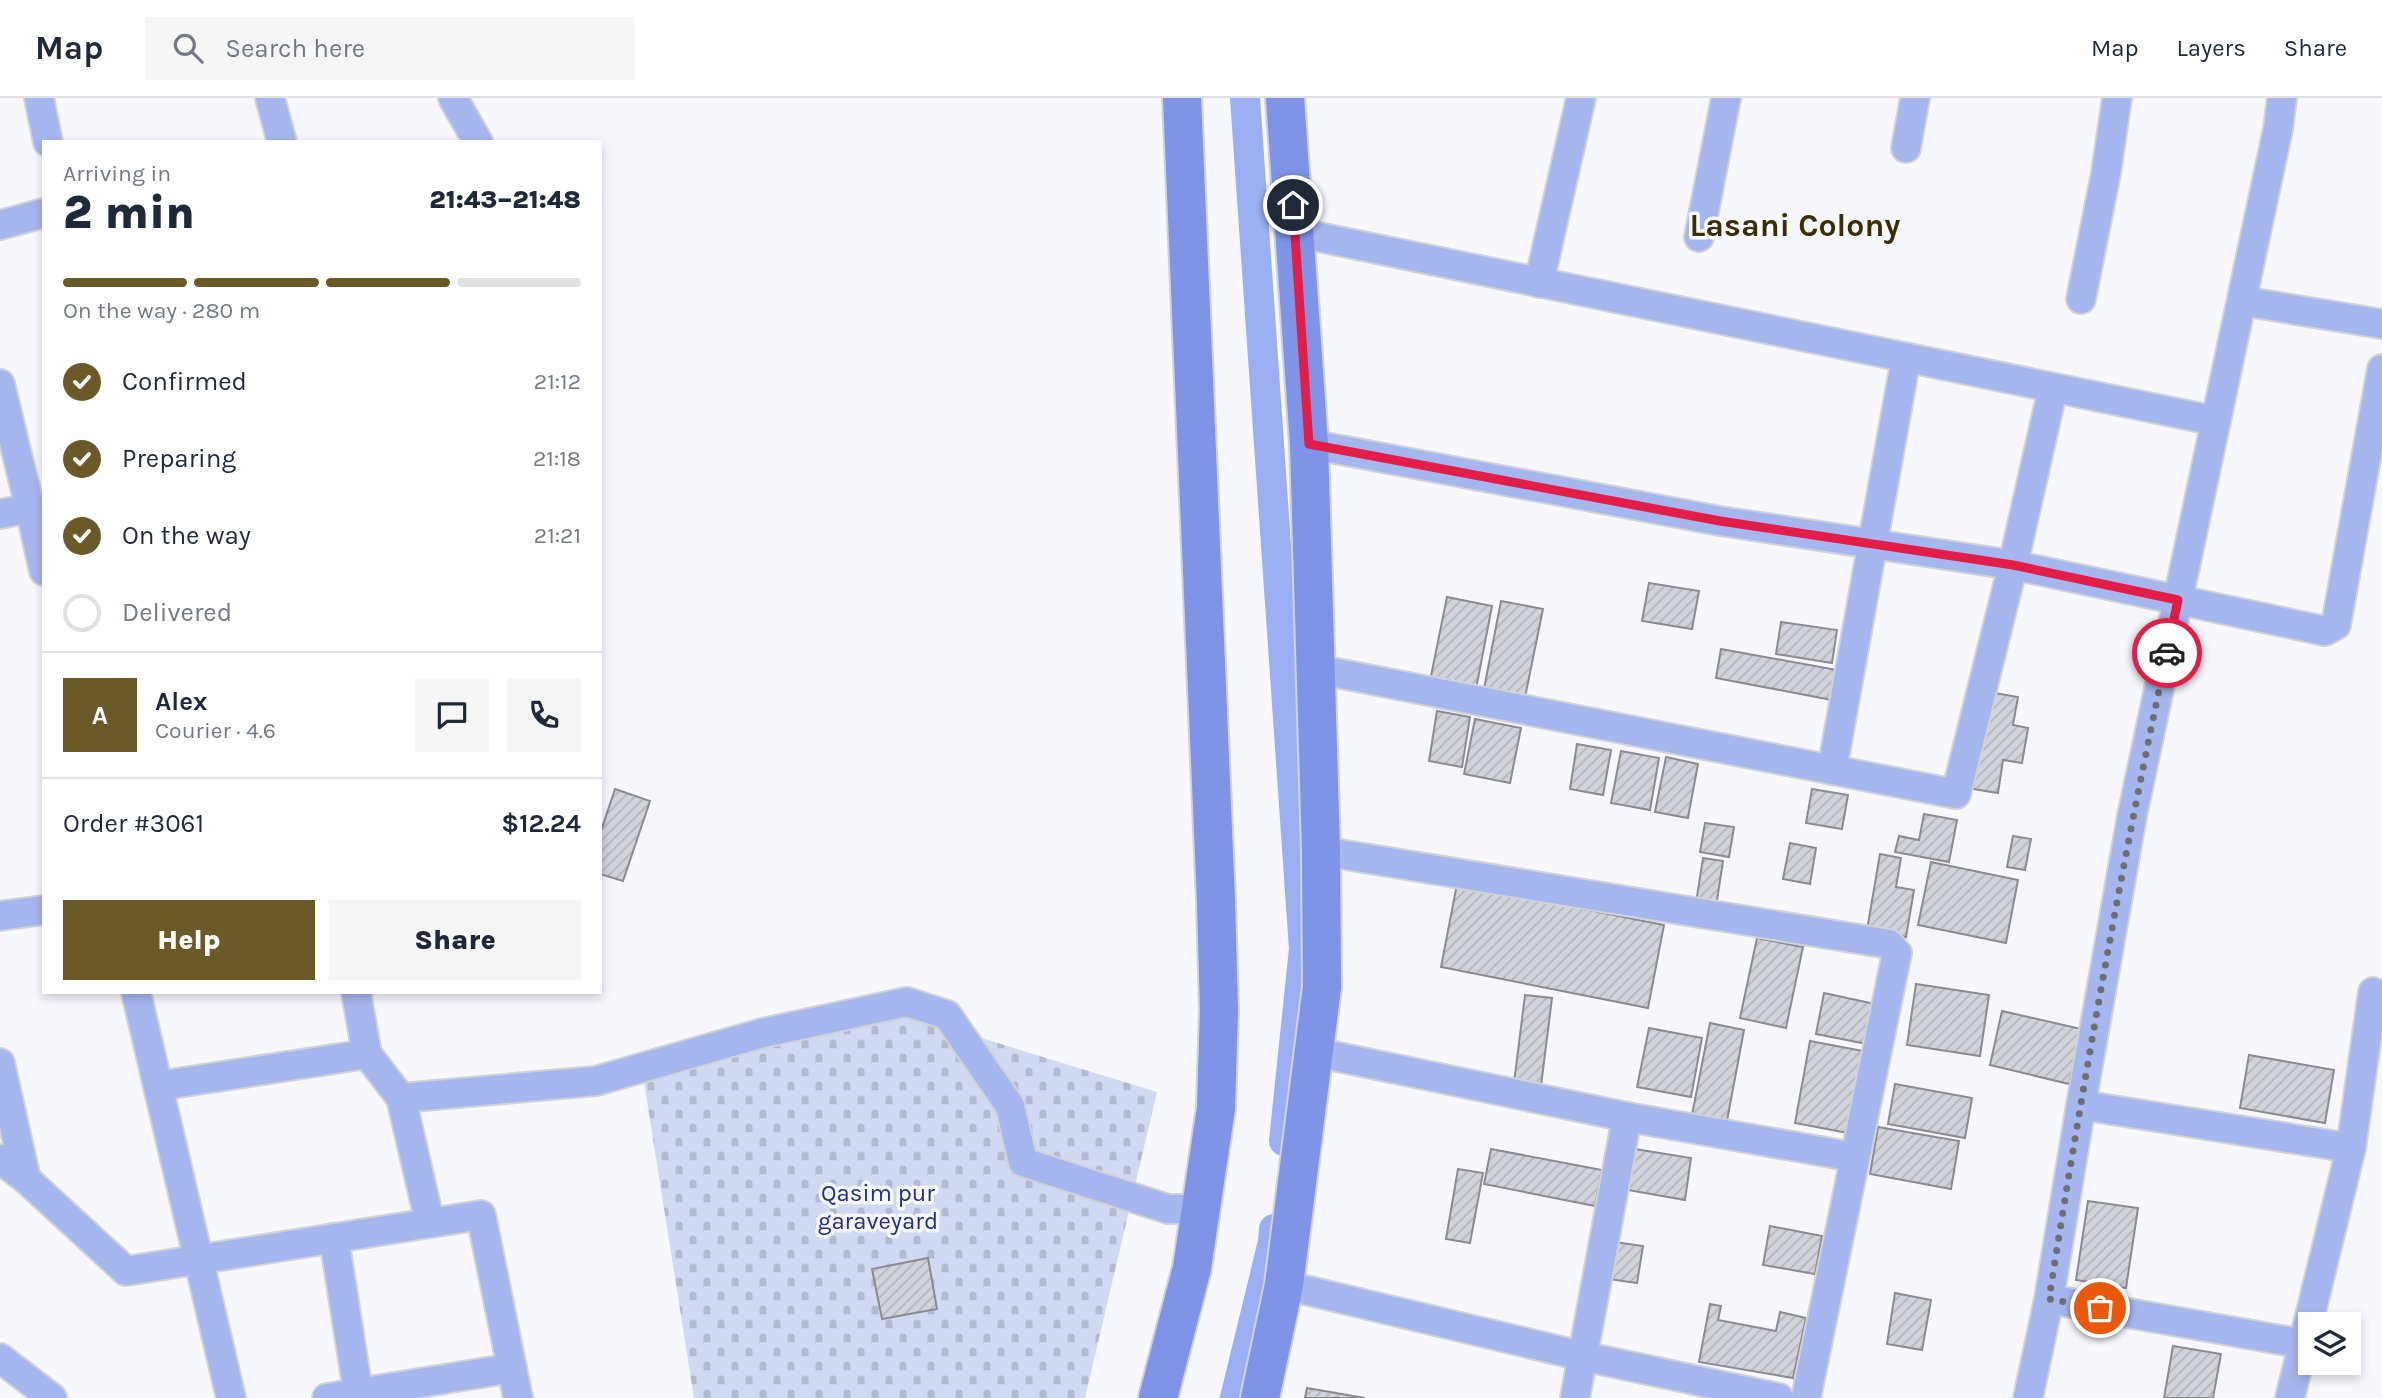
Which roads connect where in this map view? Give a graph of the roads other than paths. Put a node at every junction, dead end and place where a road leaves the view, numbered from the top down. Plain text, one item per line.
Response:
1 (39, 98) edge
2 (270, 98) edge
3 (453, 98) edge
4 (1182, 98) edge
5 (1285, 98) edge
6 (1580, 98) edge
7 (1726, 98) edge
8 (1915, 98) edge
9 (2117, 98) edge
10 (2281, 98) edge
11 (48, 140) edge
12 (281, 140) edge
13 (477, 140) edge
14 (1906, 148) dead end
15 (42, 214) edge
16 (0, 225) edge
17 (1294, 232) junction
18 (1699, 237) dead end
19 (1539, 283) junction
20 (2081, 299) dead end
21 (2242, 301) junction
22 (2382, 324) edge
23 (1906, 358) junction
24 (2382, 369) edge
25 (0, 384) edge
26 (2053, 388) junction
27 (2217, 421) junction
28 (1309, 444) junction
29 (30, 508) junction
30 (0, 514) edge
31 (1872, 545) junction
32 (42, 563) edge
33 (2013, 565) junction
34 (2178, 600) junction
35 (1316, 669) junction
36 (1832, 770) junction
37 (1321, 851) junction
38 (42, 911) edge
39 (0, 916) edge
40 (2374, 992) dead end
41 (136, 994) edge
42 (356, 994) edge
43 (1314, 1052) junction
44 (367, 1054) junction
45 (0, 1063) edge
46 (158, 1086) junction
47 (401, 1098) junction
48 (2081, 1105) junction
49 (1627, 1117) junction
50 (2351, 1148) junction
51 (1854, 1157) junction
52 (0, 1159) edge
53 (26, 1179) junction
54 (1201, 1209) junction
55 (430, 1223) junction
56 (334, 1238) junction
57 (198, 1260) junction
58 (1284, 1285) junction
59 (2049, 1299) junction
60 (2312, 1312) edge
61 (2298, 1343) edge
62 (1582, 1356) junction
63 (0, 1359) edge
64 (2298, 1367) edge
65 (512, 1368) junction
66 (358, 1395) edge
67 (52, 1398) edge
68 (230, 1398) edge
69 (327, 1398) edge
70 (518, 1398) edge
71 (1158, 1398) edge
72 (1260, 1398) edge
73 (1575, 1398) edge
74 (1779, 1398) edge
75 (1806, 1398) edge
76 (2028, 1398) edge
77 (2290, 1398) edge

1 - 11 street
2 - 12 street
3 - 13 street
4 - 54 street
5 - 17 street
6 - 19 street
7 - 18 street
8 - 14 street
9 - 20 street
10 - 21 street
15 - 16 street
17 - 19 street
17 - 28 street
19 - 23 street
21 - 22 street
21 - 27 street
23 - 26 street
23 - 31 street
24 - 34 street
25 - 29 street
26 - 27 street
26 - 33 street
27 - 34 street
28 - 31 street
28 - 35 street
29 - 30 street
29 - 32 street
31 - 33 street
31 - 36 street
33 - 34 street
33 - 36 street
34 - 48 street
35 - 36 street
35 - 37 street
37 - 43 street
37 - 51 street
38 - 39 street
40 - 50 street
41 - 46 street
42 - 44 street
43 - 49 street
43 - 58 street
44 - 46 street
44 - 47 street
45 - 53 street
46 - 57 street
47 - 54 street
47 - 55 street
48 - 50 street
48 - 59 street
49 - 51 street
49 - 62 street
50 - 60 street
51 - 75 street
52 - 53 street
53 - 57 street
54 - 71 street
55 - 56 street
55 - 65 street
56 - 57 street
56 - 66 street
57 - 68 street
58 - 62 street
58 - 72 street
59 - 61 street
59 - 76 street
62 - 73 street
62 - 74 street
63 - 67 street
64 - 77 street
65 - 66 street
65 - 70 street
66 - 69 street

